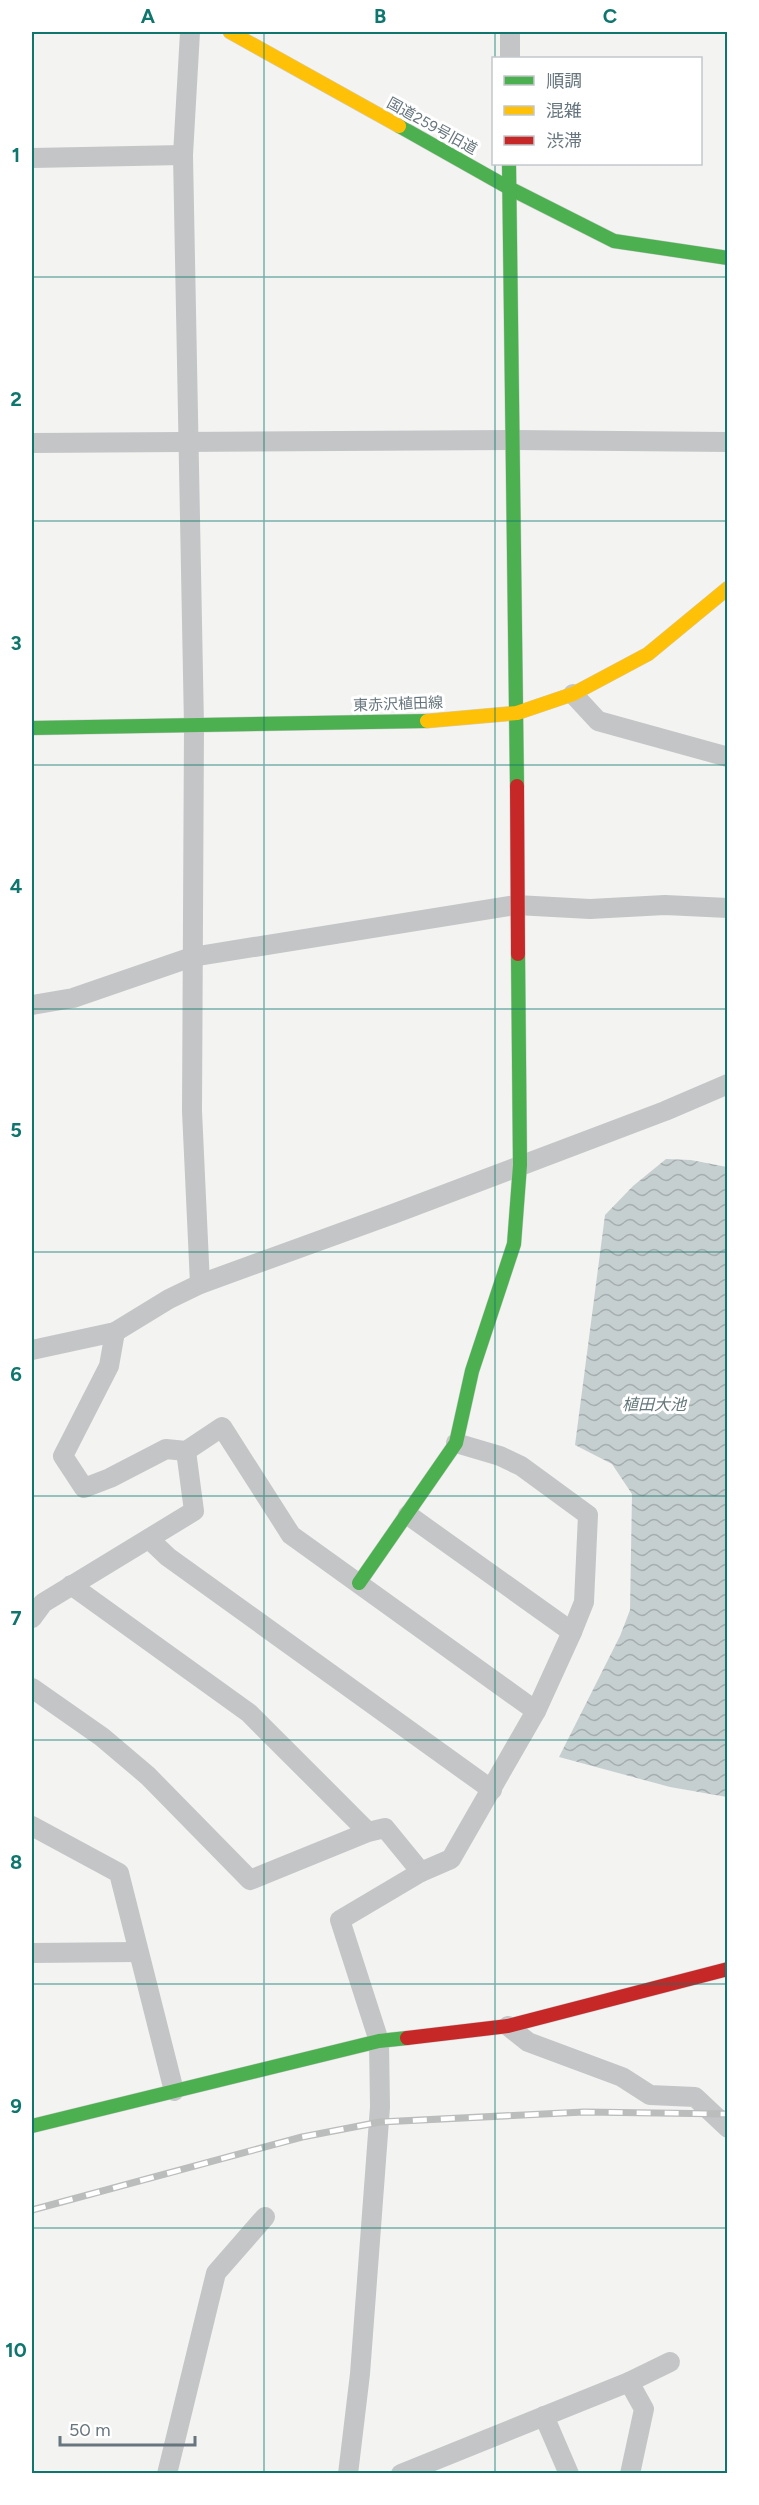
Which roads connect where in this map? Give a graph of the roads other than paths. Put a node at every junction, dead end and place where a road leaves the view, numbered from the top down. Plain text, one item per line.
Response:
1 (190, 32) edge
2 (230, 32) edge
3 (510, 32) edge
4 (510, 57) edge
5 (183, 155) junction
6 (32, 158) edge
7 (509, 165) edge
8 (509, 188) junction
9 (728, 258) edge
10 (514, 440) junction
11 (728, 442) edge
12 (32, 443) edge
13 (189, 443) junction
14 (728, 588) edge
15 (573, 694) junction
16 (517, 713) junction
17 (194, 726) junction
18 (32, 728) edge
19 (728, 757) edge
20 (516, 905) junction
21 (728, 908) edge
22 (192, 957) junction
23 (32, 1005) edge
24 (728, 1084) edge
25 (520, 1165) junction
26 (200, 1284) junction
27 (115, 1332) junction
28 (32, 1350) edge
29 (456, 1443) junction
30 (186, 1450) junction
31 (408, 1515) junction
32 (149, 1539) junction
33 (359, 1583) junction
34 (71, 1585) junction
35 (32, 1618) edge
36 (572, 1632) junction
37 (32, 1688) edge
38 (536, 1711) junction
39 (492, 1790) junction
40 (32, 1826) edge
41 (368, 1833) junction
42 (422, 1872) junction
43 (137, 1952) junction
44 (32, 1953) edge
45 (728, 1969) edge
46 (508, 2026) junction
47 (379, 2041) junction
48 (174, 2091) junction
49 (32, 2126) edge
50 (728, 2128) edge
51 (265, 2217) dead end
52 (670, 2362) dead end
53 (629, 2382) junction
54 (544, 2416) junction
55 (166, 2474) edge
56 (348, 2474) edge
57 (401, 2474) edge
58 (568, 2474) edge
59 (630, 2474) edge

1 - 5 street
2 - 8 street, 国道259号旧道
3 - 4 street
5 - 6 street
5 - 13 street
7 - 8 street
8 - 9 street, 国道259号旧道
8 - 10 street
10 - 11 street
10 - 13 street
10 - 16 street
12 - 13 street
13 - 17 street
14 - 15 street, 東赤沢植田線
15 - 16 street, 東赤沢植田線
15 - 19 street
16 - 17 street, 東赤沢植田線
16 - 20 street
17 - 18 street, 東赤沢植田線
17 - 22 street
20 - 21 street
20 - 22 street
20 - 25 street
22 - 23 street
22 - 26 street
24 - 25 street
25 - 26 street
25 - 29 street
26 - 27 street
27 - 28 street
27 - 30 street
29 - 31 street
29 - 36 street
30 - 32 street
30 - 33 street
31 - 33 street
31 - 36 street
32 - 34 street
32 - 39 street
33 - 38 street
34 - 35 street
34 - 41 street
36 - 38 street
37 - 41 street
38 - 39 street
39 - 42 street
40 - 43 street
41 - 42 street
42 - 47 street
43 - 44 street
43 - 48 street
45 - 46 street
46 - 47 street
46 - 50 street
47 - 48 street
47 - 56 street
48 - 49 street
51 - 55 street
52 - 53 street
53 - 54 street
53 - 59 street
54 - 57 street
54 - 58 street

